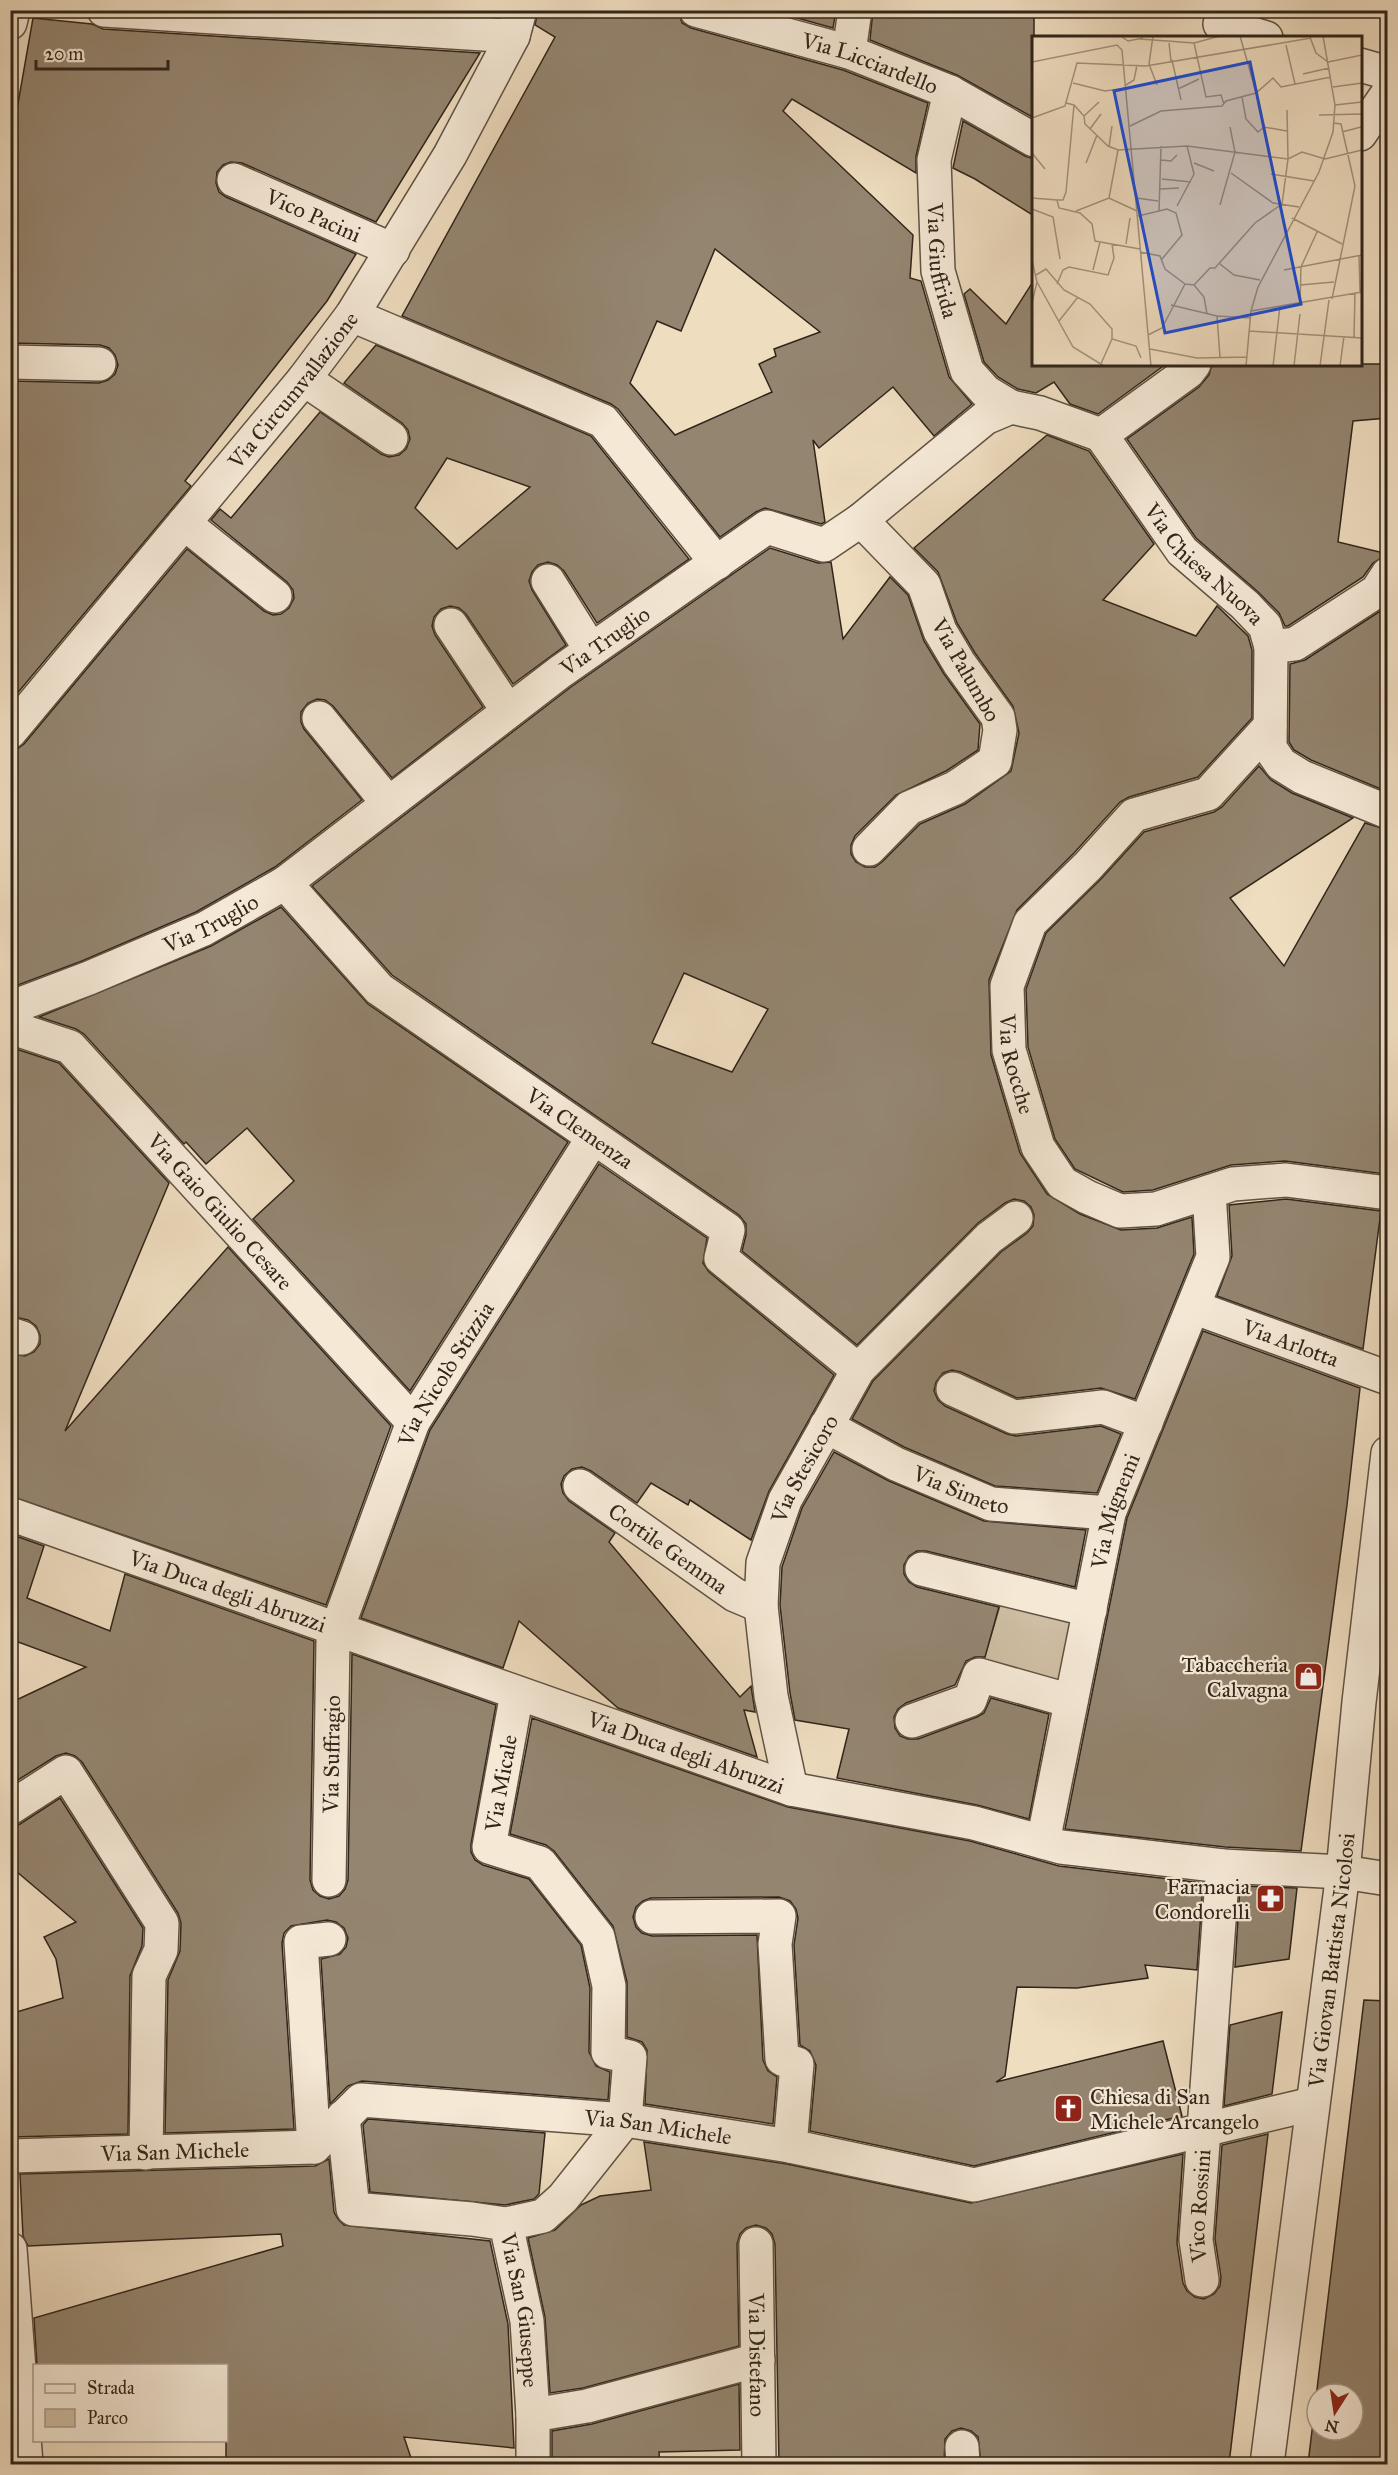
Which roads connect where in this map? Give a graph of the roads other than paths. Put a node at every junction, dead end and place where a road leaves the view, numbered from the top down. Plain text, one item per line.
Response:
1 (13, 10) edge
2 (105, 10) edge
3 (696, 10) edge
4 (855, 10) edge
5 (213, 14) edge
6 (10, 23) edge
7 (517, 23) edge
8 (1220, 24) dead end
9 (1259, 36) edge
10 (849, 52) junction
11 (1362, 66) edge
12 (1388, 74) edge
13 (950, 92) junction
14 (1388, 93) edge
15 (1362, 131) edge
16 (1032, 139) edge
17 (234, 180) dead end
18 (393, 250) junction
19 (352, 315) junction
20 (10, 362) edge
21 (99, 364) dead end
22 (1192, 366) edge
23 (304, 379) junction
24 (1011, 407) junction
25 (1101, 435) junction
26 (391, 438) dead end
27 (861, 520) junction
28 (184, 523) junction
29 (717, 563) junction
30 (1388, 574) edge
31 (548, 581) dead end
32 (275, 596) dead end
33 (451, 625) dead end
34 (1271, 647) junction
35 (591, 650) junction
36 (508, 711) junction
37 (319, 718) dead end
38 (1270, 726) junction
39 (10, 732) edge
40 (388, 803) junction
41 (1388, 812) edge
42 (869, 849) dead end
43 (285, 883) junction
44 (10, 1008) edge
45 (10, 1027) edge
46 (593, 1138) junction
47 (1209, 1192) junction
48 (1388, 1193) edge
49 (1016, 1218) dead end
50 (1193, 1307) junction
51 (858, 1370) junction
52 (1388, 1378) edge
53 (954, 1389) dead end
54 (413, 1422) junction
55 (1146, 1423) junction
56 (826, 1426) junction
57 (1388, 1453) edge
58 (580, 1486) dead end
59 (1109, 1513) junction
60 (10, 1514) edge
61 (922, 1569) dead end
62 (761, 1606) junction
63 (1090, 1610) junction
64 (337, 1629) junction
65 (517, 1693) junction
66 (1071, 1701) junction
67 (912, 1721) dead end
68 (791, 1789) junction
69 (10, 1808) edge
70 (1043, 1842) junction
71 (1223, 1866) junction
72 (1343, 1872) junction
73 (1388, 1879) edge
74 (329, 1880) dead end
75 (652, 1917) dead end
76 (328, 1939) dead end
77 (1312, 2104) junction
78 (344, 2117) junction
79 (626, 2120) junction
80 (1202, 2130) junction
81 (314, 2146) junction
82 (790, 2146) junction
83 (146, 2153) junction
84 (10, 2156) edge
85 (506, 2224) junction
86 (756, 2244) dead end
87 (10, 2249) edge
88 (1202, 2280) dead end
89 (758, 2360) junction
90 (533, 2415) junction
91 (26, 2464) edge
92 (533, 2464) edge
93 (759, 2464) edge
94 (1267, 2464) edge

1 - 6 street
2 - 5 street
3 - 10 street, Via Licciardello
4 - 10 street
5 - 7 street
7 - 18 street, Via Circumvallazione
8 - 9 street
10 - 13 street, Via Licciardello
11 - 12 street
13 - 16 street, Via Licciardello
13 - 24 street, Via Giuffrida
14 - 15 street
17 - 18 street, Vico Pacini
18 - 19 street, Via Circumvallazione
19 - 23 street, Via Circumvallazione
19 - 29 street
20 - 21 street
22 - 25 street
23 - 26 street
23 - 28 street, Via Circumvallazione
24 - 25 street
24 - 27 street, Via Truglio
25 - 34 street, Via Chiesa Nuova
27 - 29 street, Via Truglio
27 - 42 street, Via Palumbo
28 - 32 street
28 - 39 street, Via Circumvallazione
29 - 35 street, Via Truglio
30 - 34 street
31 - 35 street
33 - 36 street
34 - 38 street, Via Chiesa Nuova
35 - 36 street, Via Truglio
36 - 40 street, Via Truglio
37 - 40 street
38 - 41 street, Via Chiesa Nuova
38 - 47 street, Via Rocche
40 - 43 street, Via Truglio
43 - 44 street, Via Truglio
43 - 46 street, Via Clemenza
45 - 54 street, Via Gaio Giulio Cesare
46 - 51 street, Via Clemenza
46 - 54 street, Via Nicolò Stizzia
47 - 48 street, Via Rocche
47 - 50 street, Via Mignemi
49 - 51 street, Via Stesicoro
50 - 52 street, Via Arlotta
50 - 55 street, Via Mignemi
51 - 56 street, Via Stesicoro
53 - 55 street
54 - 64 street, Via Nicolò Stizzia
55 - 59 street, Via Mignemi
56 - 59 street, Via Simeto
56 - 62 street, Via Stesicoro
57 - 72 street, Via Giovan Battista Nicolosi
58 - 62 street, Cortile Gemma
59 - 63 street, Via Mignemi
60 - 64 street, Via Duca degli Abruzzi
61 - 63 street
62 - 68 street, Via Stesicoro
63 - 66 street, Via Mignemi
64 - 65 street, Via Duca degli Abruzzi
64 - 74 street, Via Suffragio
65 - 68 street, Via Duca degli Abruzzi
65 - 79 street, Via Micale
66 - 67 street
66 - 70 street, Via Mignemi
68 - 70 street, Via Duca degli Abruzzi
69 - 83 street
70 - 71 street, Via Duca degli Abruzzi
71 - 72 street, Via Duca degli Abruzzi
71 - 80 street, Vico Rossini
72 - 73 street, Via Duca degli Abruzzi
72 - 77 street, Via Giovan Battista Nicolosi
75 - 82 street
76 - 81 street
77 - 80 street, Via San Michele
77 - 94 street, Via Giovan Battista Nicolosi
78 - 79 street, Via San Michele
78 - 81 street, Via San Michele
78 - 85 street, Via San Giuseppe
79 - 82 street, Via San Michele
79 - 85 street
80 - 82 street, Via San Michele
80 - 88 street, Vico Rossini
81 - 83 street, Via San Michele
83 - 84 street, Via San Michele
85 - 90 street, Via San Giuseppe
86 - 89 street, Via Distefano
87 - 91 street
89 - 90 street
89 - 93 street, Via Distefano
90 - 92 street, Via San Giuseppe

